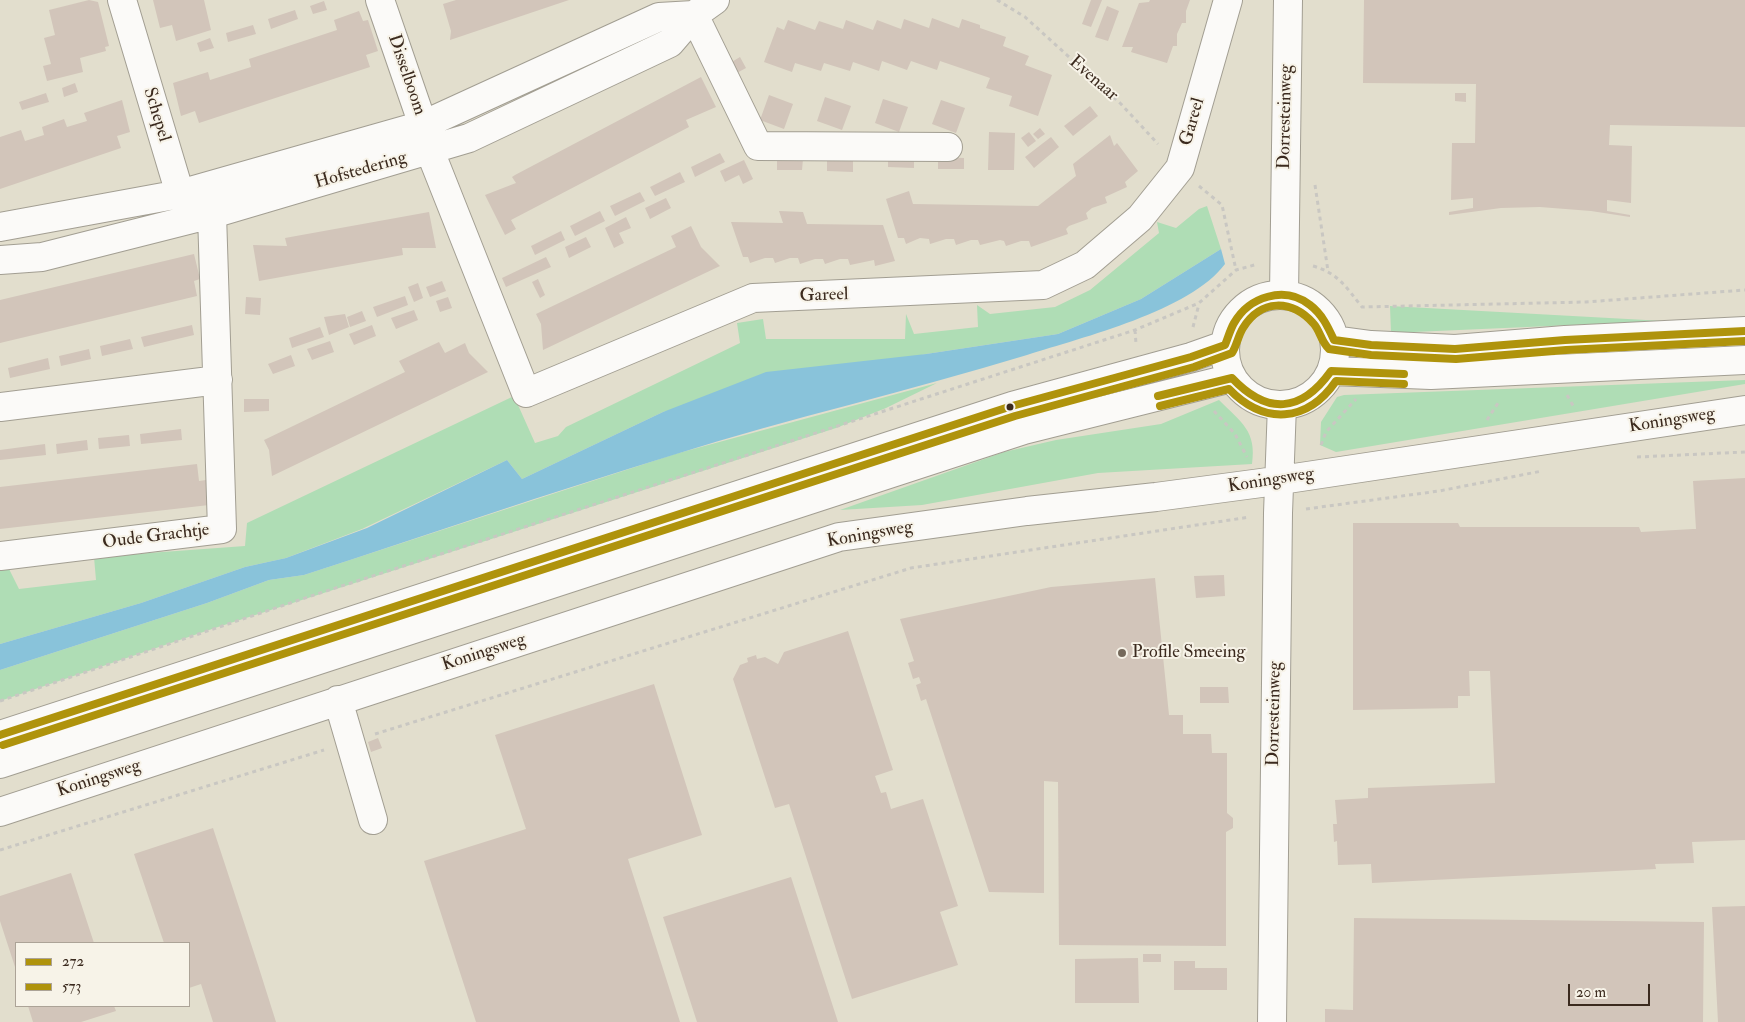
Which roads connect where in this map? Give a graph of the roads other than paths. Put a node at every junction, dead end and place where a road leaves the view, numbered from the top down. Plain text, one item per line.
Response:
1 (122, 0) edge
2 (380, 0) edge
3 (1228, 0) edge
4 (1288, 0) edge
5 (704, 7) edge
6 (423, 124) junction
7 (948, 147) dead end
8 (430, 151) junction
9 (180, 194) junction
10 (212, 214) junction
11 (0, 227) edge
12 (0, 260) edge
13 (1284, 295) junction
14 (1745, 331) edge
15 (1334, 340) junction
16 (1225, 345) junction
17 (1745, 360) edge
18 (1331, 371) junction
19 (1232, 378) junction
20 (218, 380) junction
21 (1282, 405) junction
22 (0, 407) edge
23 (1745, 410) edge
24 (1280, 479) junction
25 (0, 556) edge
26 (338, 700) junction
27 (0, 735) edge
28 (0, 764) edge
29 (0, 812) edge
30 (373, 820) dead end
31 (1272, 1022) edge

1 - 9 street, Schepel
2 - 6 street, Disselboom
3 - 8 street, Gareel
4 - 13 street, Dorresteinweg
5 - 6 street, Hofstedering
5 - 7 street
5 - 8 street, Hofstedering
6 - 8 street, Disselboom
6 - 9 street, Hofstedering
8 - 10 street, Hofstedering
9 - 10 street
9 - 11 street, Hofstedering
10 - 12 street, Hofstedering
10 - 20 street, Oude Grachtje
13 - 15 street
13 - 16 street
14 - 15 street
15 - 18 street
16 - 19 street
16 - 27 street
17 - 18 street
18 - 21 street
19 - 21 street
19 - 28 street
20 - 22 street
20 - 25 street, Oude Grachtje
21 - 24 street, Dorresteinweg
23 - 24 street, Koningsweg
24 - 26 street, Koningsweg
24 - 31 street, Dorresteinweg
26 - 29 street, Koningsweg
26 - 30 street

